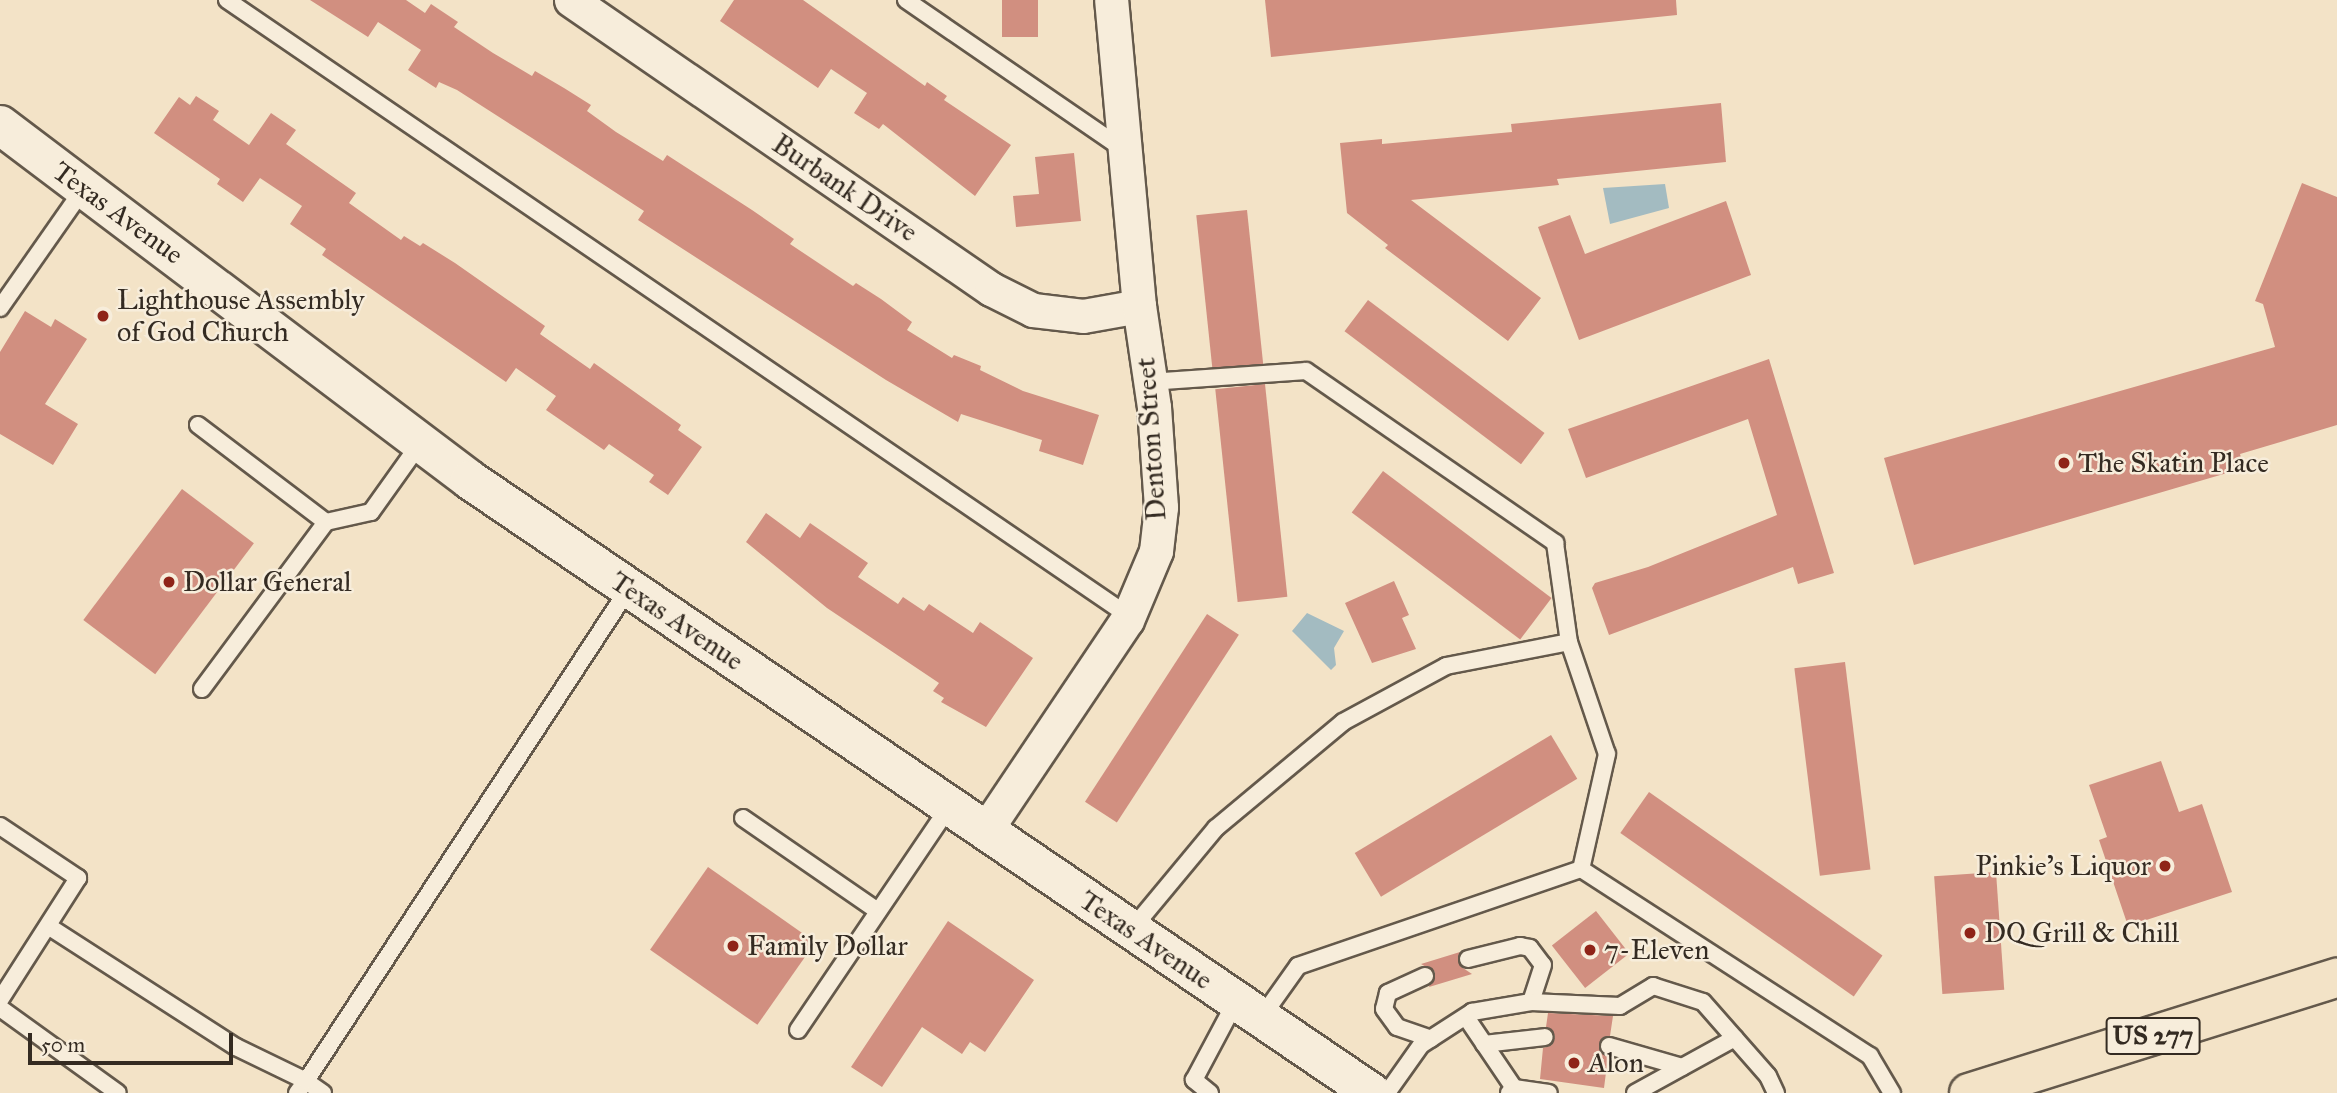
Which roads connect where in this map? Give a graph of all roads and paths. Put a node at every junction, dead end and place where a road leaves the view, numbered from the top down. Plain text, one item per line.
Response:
1 (227, 0) edge
2 (571, 0) edge
3 (906, 0) edge
4 (1111, 0) edge
5 (0, 125) edge
6 (1125, 150) junction
7 (84, 188) junction
8 (1139, 306) junction
9 (0, 308) edge
10 (1150, 383) junction
11 (198, 425) dead end
12 (421, 442) junction
13 (326, 522) junction
14 (629, 588) junction
15 (1129, 616) junction
16 (1569, 642) junction
17 (202, 689) dead end
18 (949, 807) junction
19 (743, 818) dead end
20 (0, 826) edge
21 (985, 831) junction
22 (1581, 869) junction
23 (878, 911) junction
24 (48, 926) junction
25 (1132, 929) junction
26 (1468, 959) dead end
27 (1425, 976) dead end
28 (2337, 978) edge
29 (0, 1000) edge
30 (1531, 1002) junction
31 (0, 1008) edge
32 (1249, 1009) junction
33 (1466, 1017) junction
34 (798, 1030) dead end
35 (1545, 1037) dead end
36 (1735, 1038) junction
37 (1431, 1039) junction
38 (1484, 1044) junction
39 (1609, 1046) dead end
40 (1682, 1067) junction
41 (301, 1087) edge
42 (1349, 1087) edge
43 (1512, 1091) edge
44 (118, 1093) edge
45 (323, 1093) edge
46 (1210, 1093) edge
47 (1387, 1093) edge
48 (1549, 1093) edge
49 (1635, 1093) edge
50 (1776, 1093) edge
51 (1892, 1093) edge
52 (1969, 1093) edge

1 - 15 lane
2 - 8 street, Burbank Drive
3 - 6 lane
4 - 6 street, Denton Street
5 - 7 street, Texas Avenue
6 - 8 street, Denton Street
7 - 9 lane
7 - 12 street, Texas Avenue
8 - 10 street, Denton Street
10 - 15 street, Denton Street
10 - 16 lane
11 - 13 lane
12 - 13 lane
12 - 14 street, Texas Avenue
13 - 17 lane
14 - 18 street, Texas Avenue
14 - 41 lane
15 - 21 street, Denton Street
16 - 22 lane
16 - 25 lane
18 - 21 street, Texas Avenue
18 - 23 lane
19 - 23 lane
20 - 24 lane
21 - 25 street, Texas Avenue
22 - 32 lane
22 - 51 lane
23 - 34 lane
24 - 29 lane
24 - 41 lane
25 - 32 street, Texas Avenue
26 - 30 lane
27 - 37 lane
28 - 52 highway, US 277
30 - 33 lane
30 - 36 lane
31 - 44 lane
32 - 42 street, Texas Avenue
32 - 46 lane
33 - 37 lane
33 - 38 lane
35 - 38 lane
36 - 40 lane
36 - 50 lane
37 - 47 lane
38 - 43 lane
39 - 40 lane
40 - 49 lane
41 - 45 lane
43 - 48 lane

